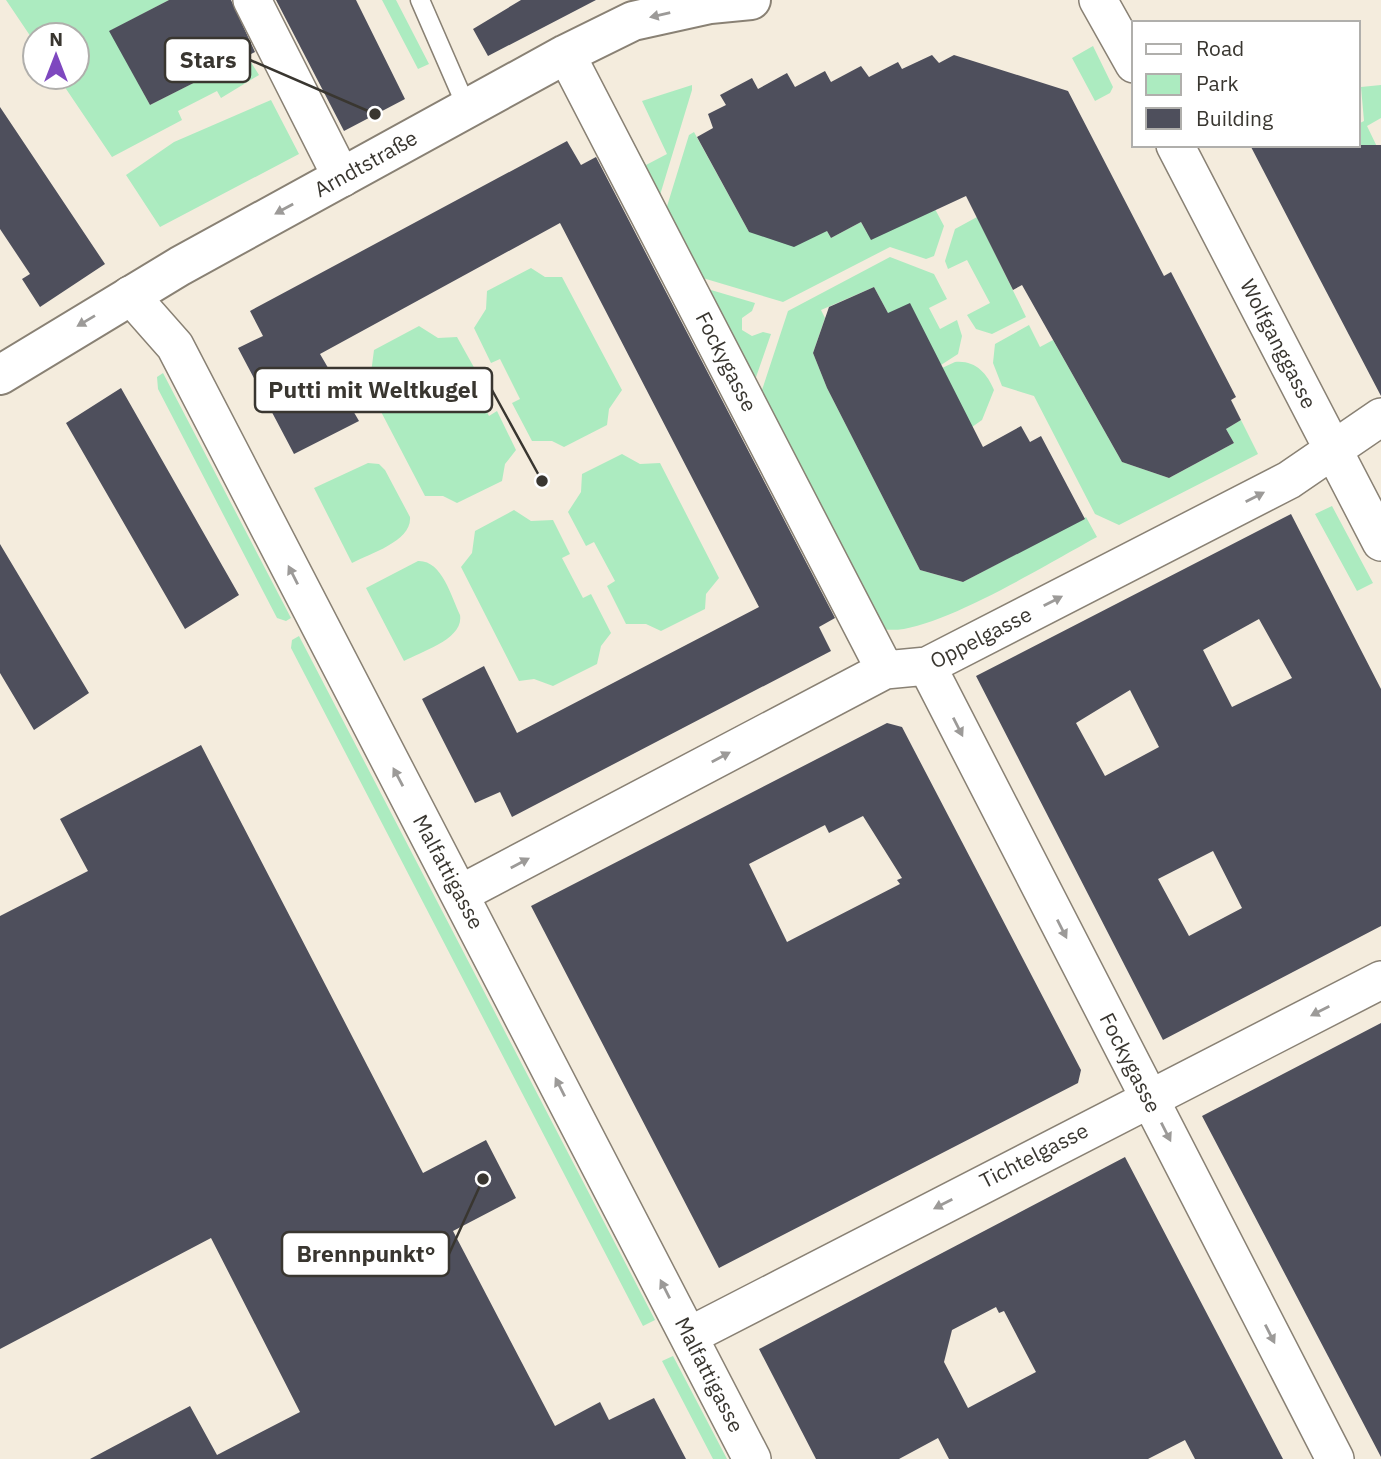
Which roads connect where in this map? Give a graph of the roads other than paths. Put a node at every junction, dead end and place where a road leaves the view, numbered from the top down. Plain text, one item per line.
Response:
1 (252, 0) edge
2 (420, 0) edge
3 (751, 0) edge
4 (1098, 0) edge
5 (710, 2) edge
6 (566, 54) junction
7 (1132, 60) edge
8 (467, 108) junction
9 (1176, 147) edge
10 (342, 178) junction
11 (130, 295) junction
12 (0, 375) edge
13 (1381, 417) edge
14 (1332, 448) junction
15 (1381, 542) edge
16 (927, 666) junction
17 (885, 670) junction
18 (460, 894) junction
19 (1381, 980) edge
20 (1148, 1097) junction
21 (689, 1336) junction
22 (752, 1459) edge
23 (1335, 1459) edge

1 - 10 street
2 - 8 lane
3 - 5 street, Arndtstraße
4 - 7 street
5 -> 6 street, Arndtstraße
6 - 8 street, Arndtstraße
6 - 17 street, Fockygasse
8 - 10 street, Arndtstraße
9 - 14 street, Wolfganggasse
10 -> 11 street, Arndtstraße
11 -> 12 street, Arndtstraße
18 -> 11 street, Malfattigasse
13 - 14 street, Oppelgasse
14 - 15 street, Wolfganggasse
16 -> 14 street, Oppelgasse
16 - 17 street, Oppelgasse
16 -> 20 street, Fockygasse
18 -> 17 street, Oppelgasse
21 -> 18 street, Malfattigasse
19 -> 20 street, Tichtelgasse
20 -> 21 street, Tichtelgasse
20 -> 23 street, Fockygasse
21 - 22 street, Malfattigasse

